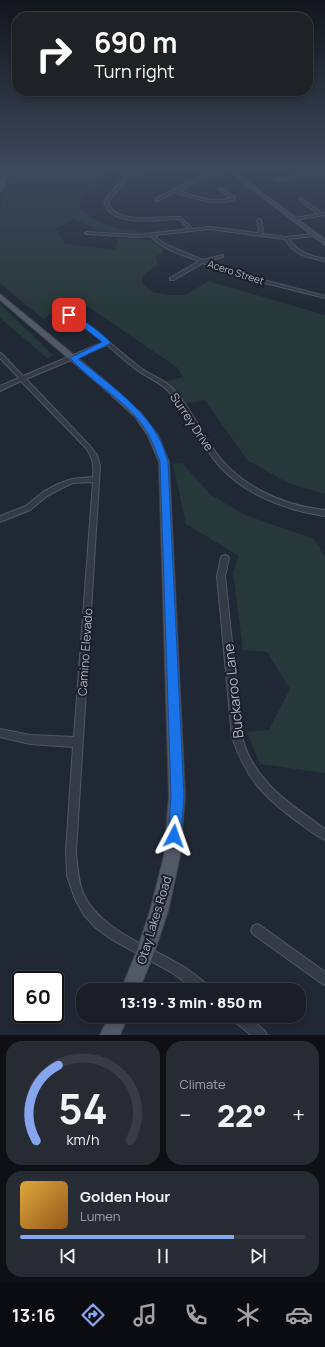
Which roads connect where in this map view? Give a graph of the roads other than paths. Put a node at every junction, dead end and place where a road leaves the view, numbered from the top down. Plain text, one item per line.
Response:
1 (120, 214) edge
2 (288, 214) edge
3 (321, 214) edge
4 (295, 219) junction
5 (259, 220) dead end
6 (191, 229) junction
7 (87, 232) dead end
8 (260, 234) junction
9 (314, 234) junction
10 (153, 235) junction
11 (286, 238) junction
12 (325, 243) edge
13 (221, 256) dead end
14 (325, 260) edge
15 (203, 261) junction
16 (172, 279) dead end
17 (0, 296) edge
18 (325, 297) edge
19 (65, 313) dead end
20 (107, 343) junction
21 (0, 355) edge
22 (74, 358) junction
23 (22, 378) junction
24 (0, 389) edge
25 (96, 479) junction
26 (325, 513) edge
27 (0, 519) edge
28 (226, 558) dead end
29 (0, 733) edge
30 (78, 742) junction
31 (325, 835) edge
32 (257, 930) dead end
33 (145, 953) junction
34 (325, 979) edge
35 (133, 983) edge
36 (195, 983) edge
37 (116, 1023) edge
38 (246, 1023) edge
39 (110, 1035) edge
40 (261, 1035) edge

1 - 6 street
2 - 4 street
3 - 4 street
4 - 9 street
5 - 8 street
6 - 8 street
6 - 10 street
7 - 10 street
8 - 11 street
9 - 11 street
9 - 12 street
10 - 15 street, Acero Street
11 - 14 street
13 - 15 street
15 - 16 street
15 - 18 street, Acero Street
17 - 22 main road, Otay Lakes Road
19 - 20 street, Surrey Drive
20 - 22 street
20 - 26 street, Surrey Drive
21 - 23 street, Camino Elevado
22 - 23 street
22 - 33 main road, Otay Lakes Road
23 - 24 street
23 - 25 street, Camino Elevado
25 - 27 street
25 - 30 street, Camino Elevado
28 - 31 street, Buckaroo Lane
29 - 30 street
30 - 33 street, Camino Elevado
32 - 34 street
33 - 35 main road, Otay Lakes Road
33 - 36 street, Camino Elevado
37 - 39 main road
38 - 40 street

